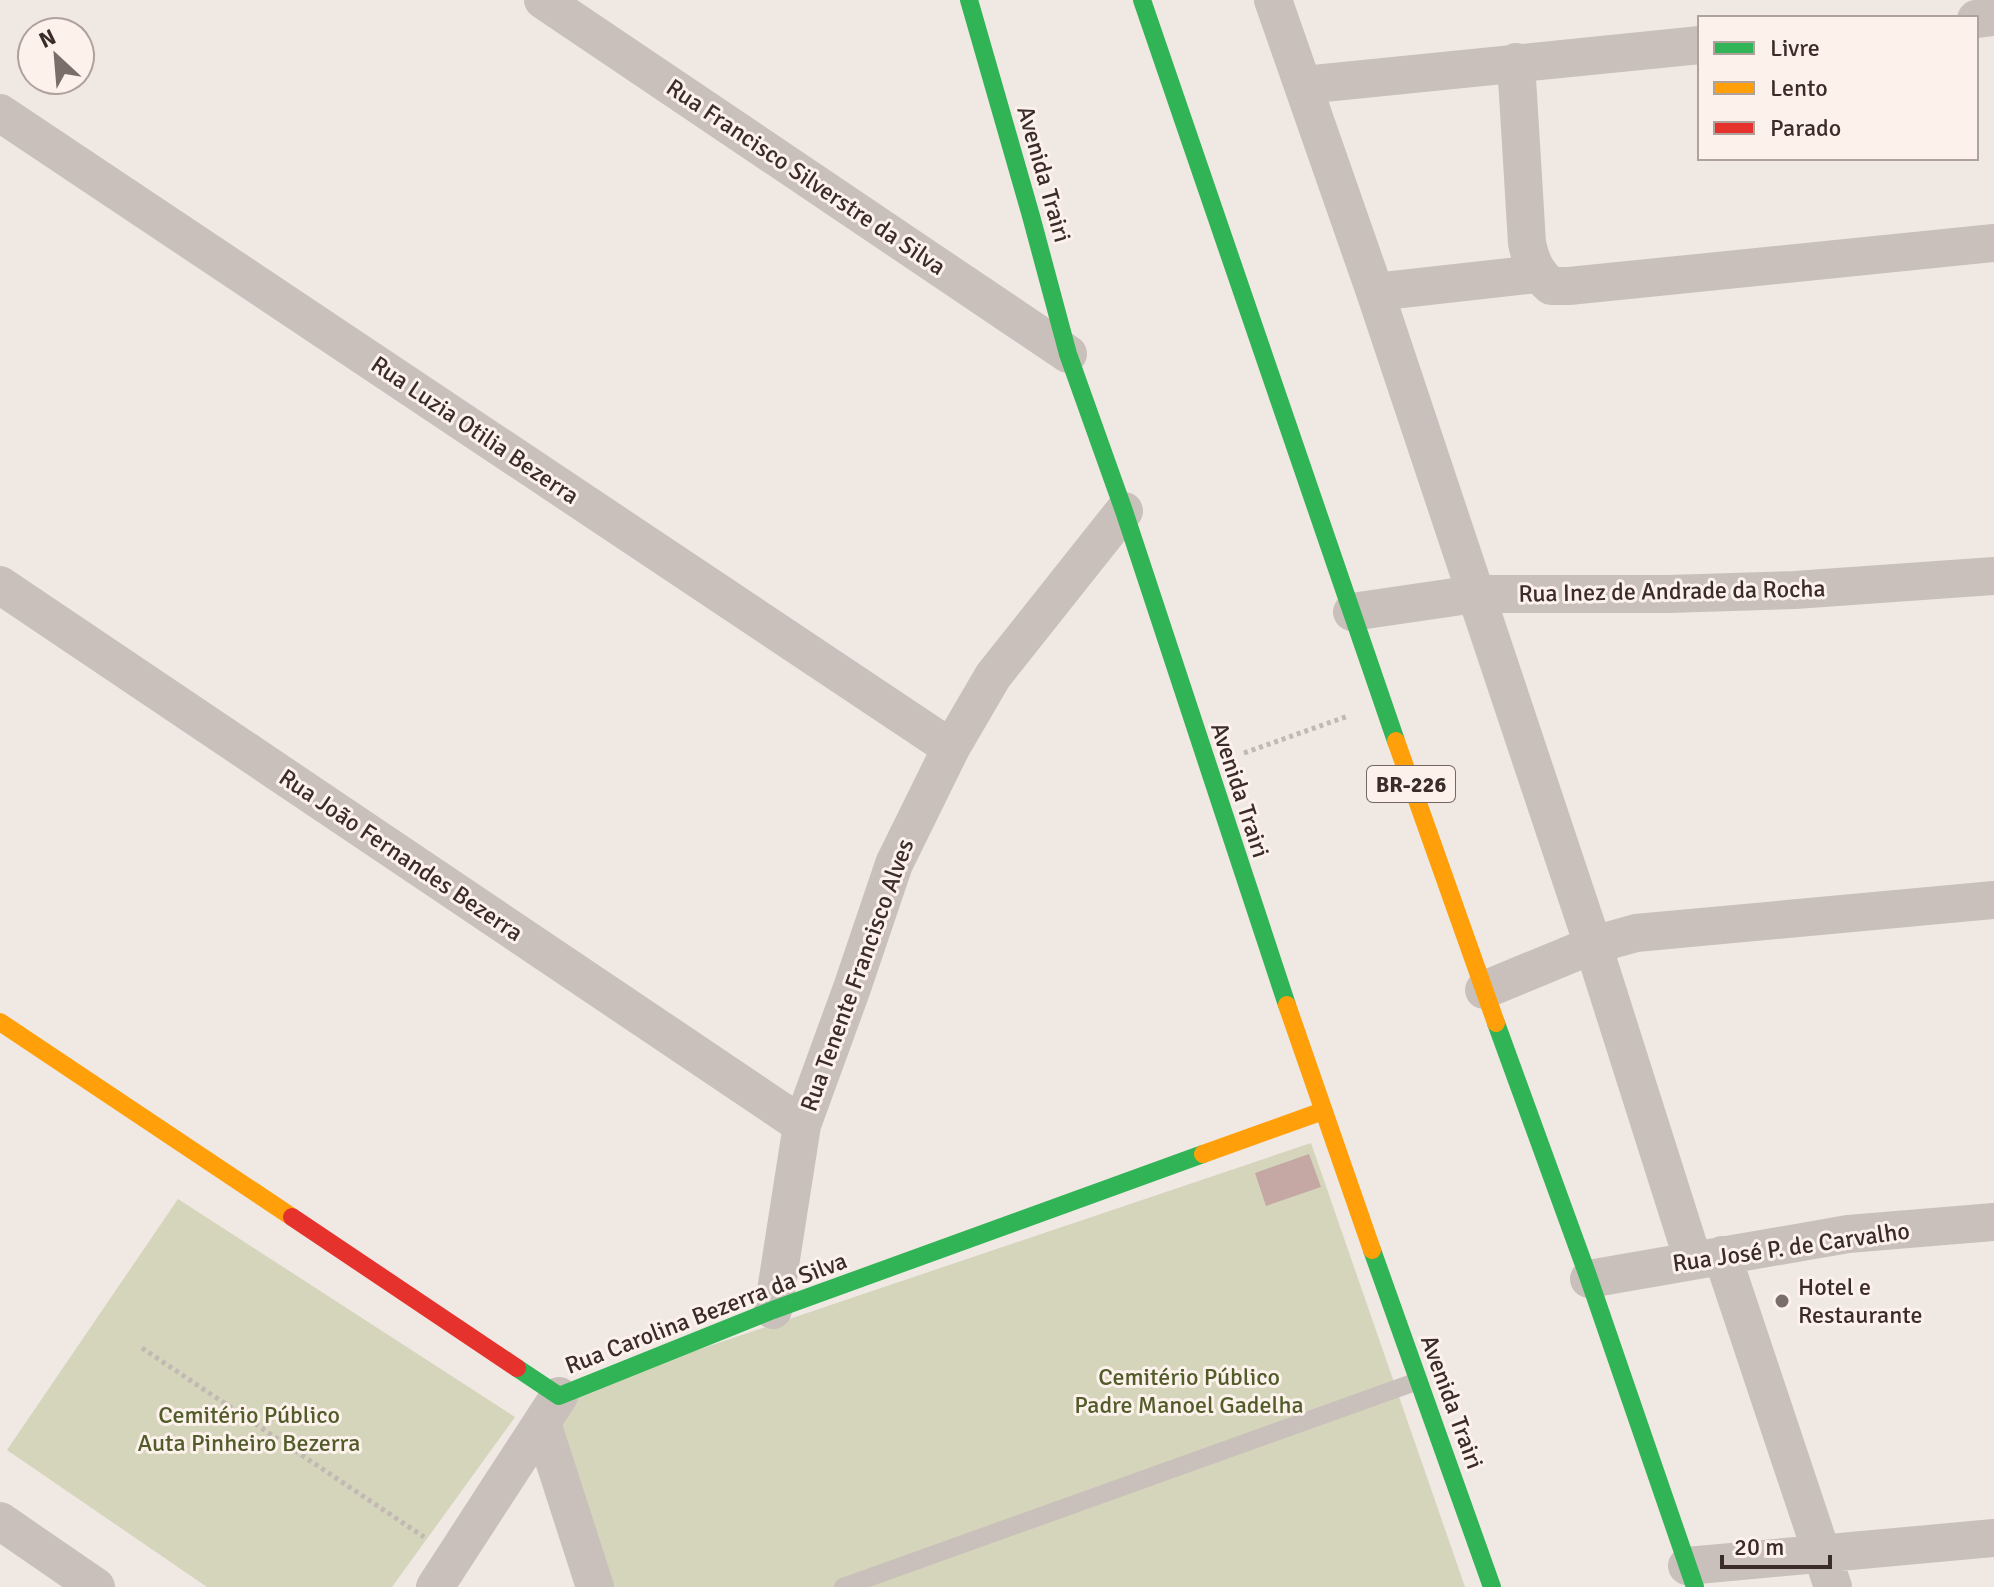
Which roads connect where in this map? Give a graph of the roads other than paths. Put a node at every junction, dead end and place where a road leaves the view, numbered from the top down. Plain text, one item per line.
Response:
1 (543, 0) edge
2 (969, 0) edge
3 (1142, 0) edge
4 (1273, 0) edge
5 (1698, 45) edge
6 (1516, 62) junction
7 (1304, 85) junction
8 (0, 113) edge
9 (1994, 243) edge
10 (1537, 274) junction
11 (1375, 292) junction
12 (1068, 354) junction
13 (1124, 511) junction
14 (1994, 576) edge
15 (0, 585) edge
16 (1475, 594) junction
17 (1352, 612) junction
18 (951, 748) junction
19 (1994, 900) edge
20 (1593, 945) junction
21 (1484, 990) junction
22 (0, 1022) edge
23 (1323, 1111) junction
24 (802, 1125) junction
25 (1994, 1222) edge
26 (1708, 1257) junction
27 (1589, 1279) junction
28 (773, 1310) junction
29 (1418, 1381) junction
30 (550, 1410) junction
31 (0, 1521) edge
32 (1994, 1538) edge
33 (1828, 1571) edge
34 (445, 1572) edge
35 (1691, 1576) edge
36 (96, 1587) edge
37 (595, 1587) edge
38 (843, 1587) edge
39 (1492, 1587) edge

1 - 12 street, Rua Francisco Silverstre da Silva
2 - 12 main road, Avenida Trairi
3 - 17 main road, BR-226
4 - 7 street
5 - 6 street
6 - 7 street
6 - 10 street
7 - 11 street
8 - 18 street, Rua Luzia Otilia Bezerra
9 - 10 street
10 - 11 street
11 - 16 street
12 - 13 main road, Avenida Trairi
13 - 18 street, Rua Tenente Francisco Alves
13 - 23 main road, Avenida Trairi
14 - 16 street, Rua Inez de Andrade da Rocha
15 - 24 street, Rua João Fernandes Bezerra
16 - 17 street, Rua Inez de Andrade da Rocha
16 - 20 street
17 - 21 main road, BR-226
18 - 24 street, Rua Tenente Francisco Alves
19 - 20 street
20 - 21 street
20 - 26 street
21 - 27 main road, BR-226
22 - 30 main road, Rua Carolina Bezerra da Silva
23 - 28 main road, Rua Carolina Bezerra da Silva
23 - 29 main road, Avenida Trairi
24 - 28 street, Rua Tenente Francisco Alves
25 - 26 street, Rua José P. de Carvalho
26 - 27 street, Rua José P. de Carvalho
26 - 33 street
27 - 35 main road, BR-226
28 - 30 main road, Rua Carolina Bezerra da Silva
29 - 38 lane
29 - 39 main road, Avenida Trairi
30 - 34 street
30 - 37 street
31 - 36 street
32 - 33 street
33 - 35 street

